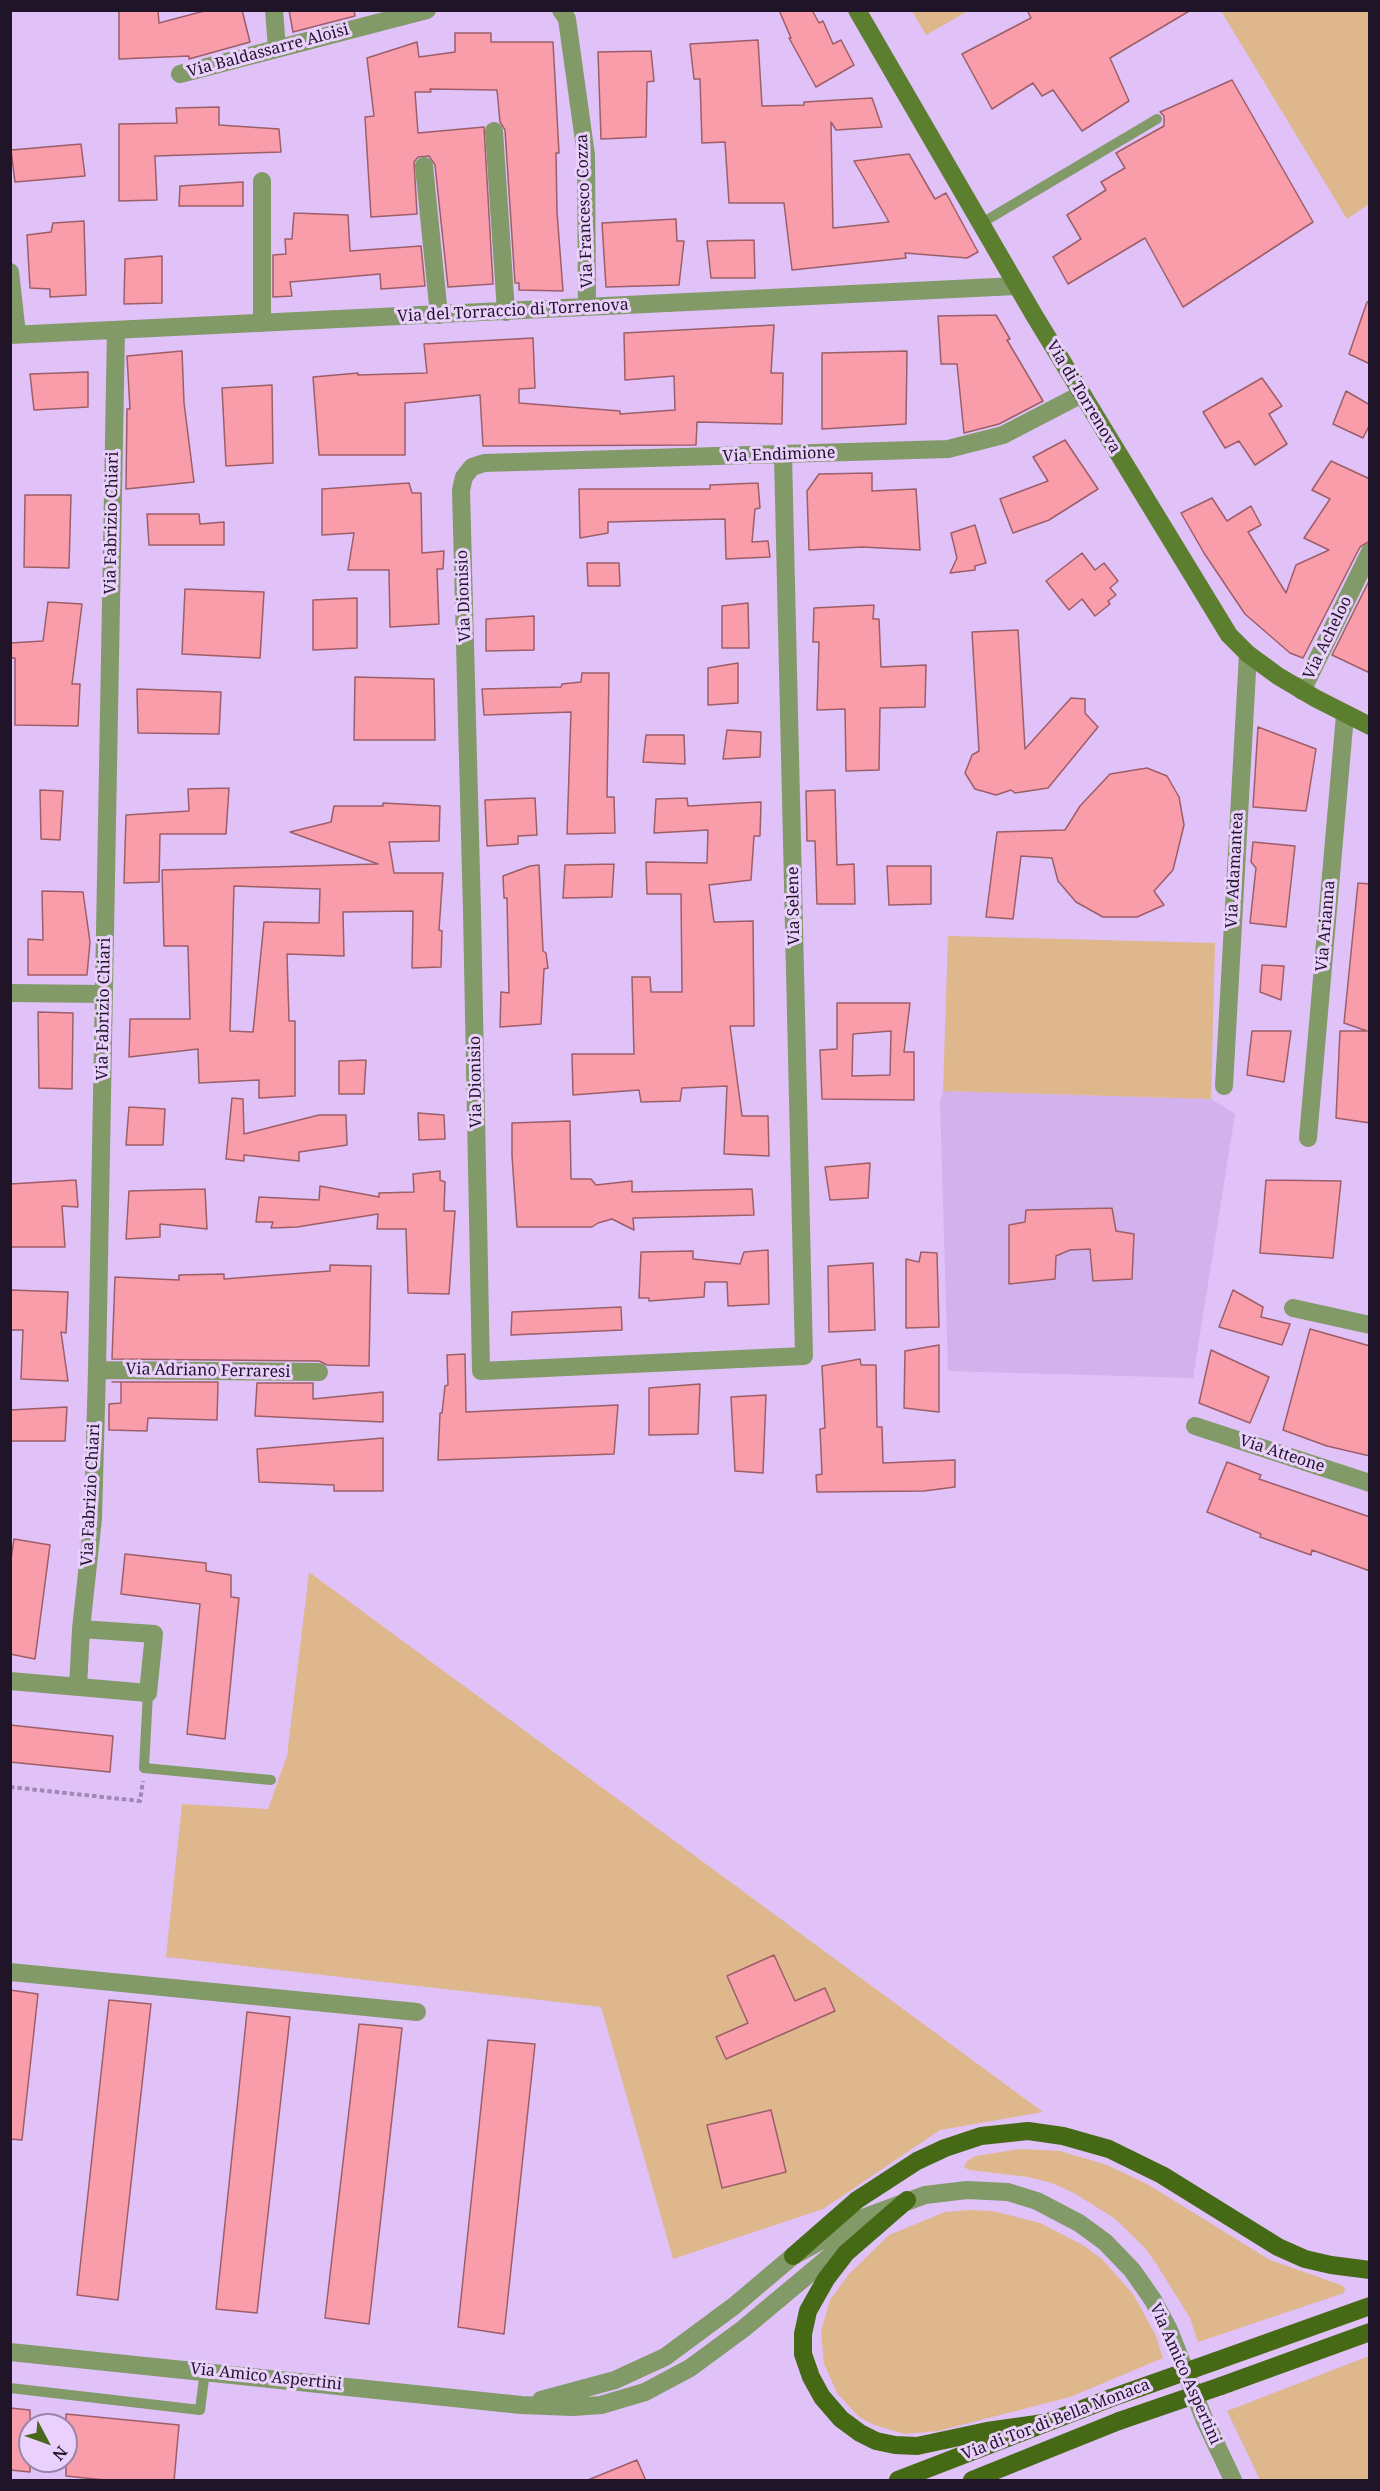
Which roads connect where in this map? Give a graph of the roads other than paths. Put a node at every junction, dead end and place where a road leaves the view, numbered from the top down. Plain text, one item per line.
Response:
1 (274, 10) edge
2 (427, 10) edge
3 (561, 10) edge
4 (856, 10) edge
5 (277, 48) junction
6 (180, 74) dead end
7 (1157, 119) dead end
8 (494, 131) dead end
9 (424, 166) dead end
10 (262, 181) dead end
11 (980, 224) junction
12 (10, 272) edge
13 (1016, 286) junction
14 (588, 306) junction
15 (506, 312) junction
16 (439, 315) junction
17 (262, 323) junction
18 (116, 330) junction
19 (14, 334) edge
20 (1082, 394) junction
21 (783, 456) junction
22 (468, 472) joint
23 (1370, 552) edge
24 (1248, 654) junction
25 (1302, 691) junction
26 (1345, 715) junction
27 (1370, 726) edge
28 (10, 993) edge
29 (104, 994) junction
30 (1224, 1086) dead end
31 (1308, 1138) dead end
32 (1293, 1308) dead end
33 (1370, 1325) edge
34 (804, 1356) joint
35 (97, 1370) junction
36 (319, 1372) dead end
37 (1195, 1426) dead end
38 (1370, 1483) edge
39 (81, 1629) junction
40 (10, 1681) edge
41 (78, 1687) junction
42 (148, 1693) junction
43 (271, 1780) dead end
44 (10, 1972) edge
45 (417, 2012) dead end
46 (907, 2200) junction
47 (793, 2256) junction
48 (1370, 2270) edge
49 (1370, 2306) edge
50 (1370, 2332) edge
51 (10, 2352) edge
52 (205, 2371) junction
53 (10, 2388) edge
54 (521, 2405) junction
55 (1044, 2423) junction
56 (898, 2481) edge
57 (972, 2481) edge
58 (1233, 2481) edge

1 - 5 street
2 - 5 street, Via Baldassarre Aloisi
3 - 14 street, Via Francesco Cozza
4 - 11 street, Via di Torrenova
5 - 6 street, Via Baldassarre Aloisi
7 - 11 lane
8 - 15 street
9 - 16 street
10 - 17 street
11 - 13 street, Via di Torrenova
12 - 19 street
13 - 14 street, Via del Torraccio di Torrenova
13 - 20 street, Via di Torrenova
14 - 15 street, Via del Torraccio di Torrenova
15 - 16 street, Via del Torraccio di Torrenova
16 - 17 street, Via del Torraccio di Torrenova
17 - 18 street, Via del Torraccio di Torrenova
18 - 19 street, Via del Torraccio di Torrenova
18 - 29 street, Via Fabrizio Chiari
20 - 21 street, Via Endimione
20 - 24 street, Via di Torrenova
21 - 22 street, Via Endimione
21 - 34 street, Via Selene
22 - 34 street, Via Dionisio
23 - 25 street, Via Acheloo
24 - 25 street, Via di Torrenova
24 - 30 street, Via Adamantea
25 - 26 street, Via di Torrenova
26 - 27 street, Via di Torrenova
26 - 31 street, Via Arianna
28 - 29 street
29 - 35 street, Via Fabrizio Chiari
32 - 33 street
35 - 36 street, Via Adriano Ferraresi
35 - 39 street, Via Fabrizio Chiari
37 - 38 street, Via Atteone
39 - 41 street, Via Fabrizio Chiari
39 - 42 street
40 - 41 street
41 - 42 street
42 - 43 lane
44 - 45 street
46 - 47 street, Via Amico Aspertini
46 - 54 street, Via Amico Aspertini
46 - 55 main road
46 - 58 street, Via Amico Aspertini
47 - 48 main road
47 - 54 street, Via Amico Aspertini
49 - 55 main road, Via di Tor di Bella Monaca, bridge
50 - 57 main road, Via di Tor di Bella Monaca, bridge
51 - 52 street, Via Amico Aspertini
52 - 53 lane
52 - 54 street, Via Amico Aspertini
55 - 56 main road, Via di Tor di Bella Monaca

